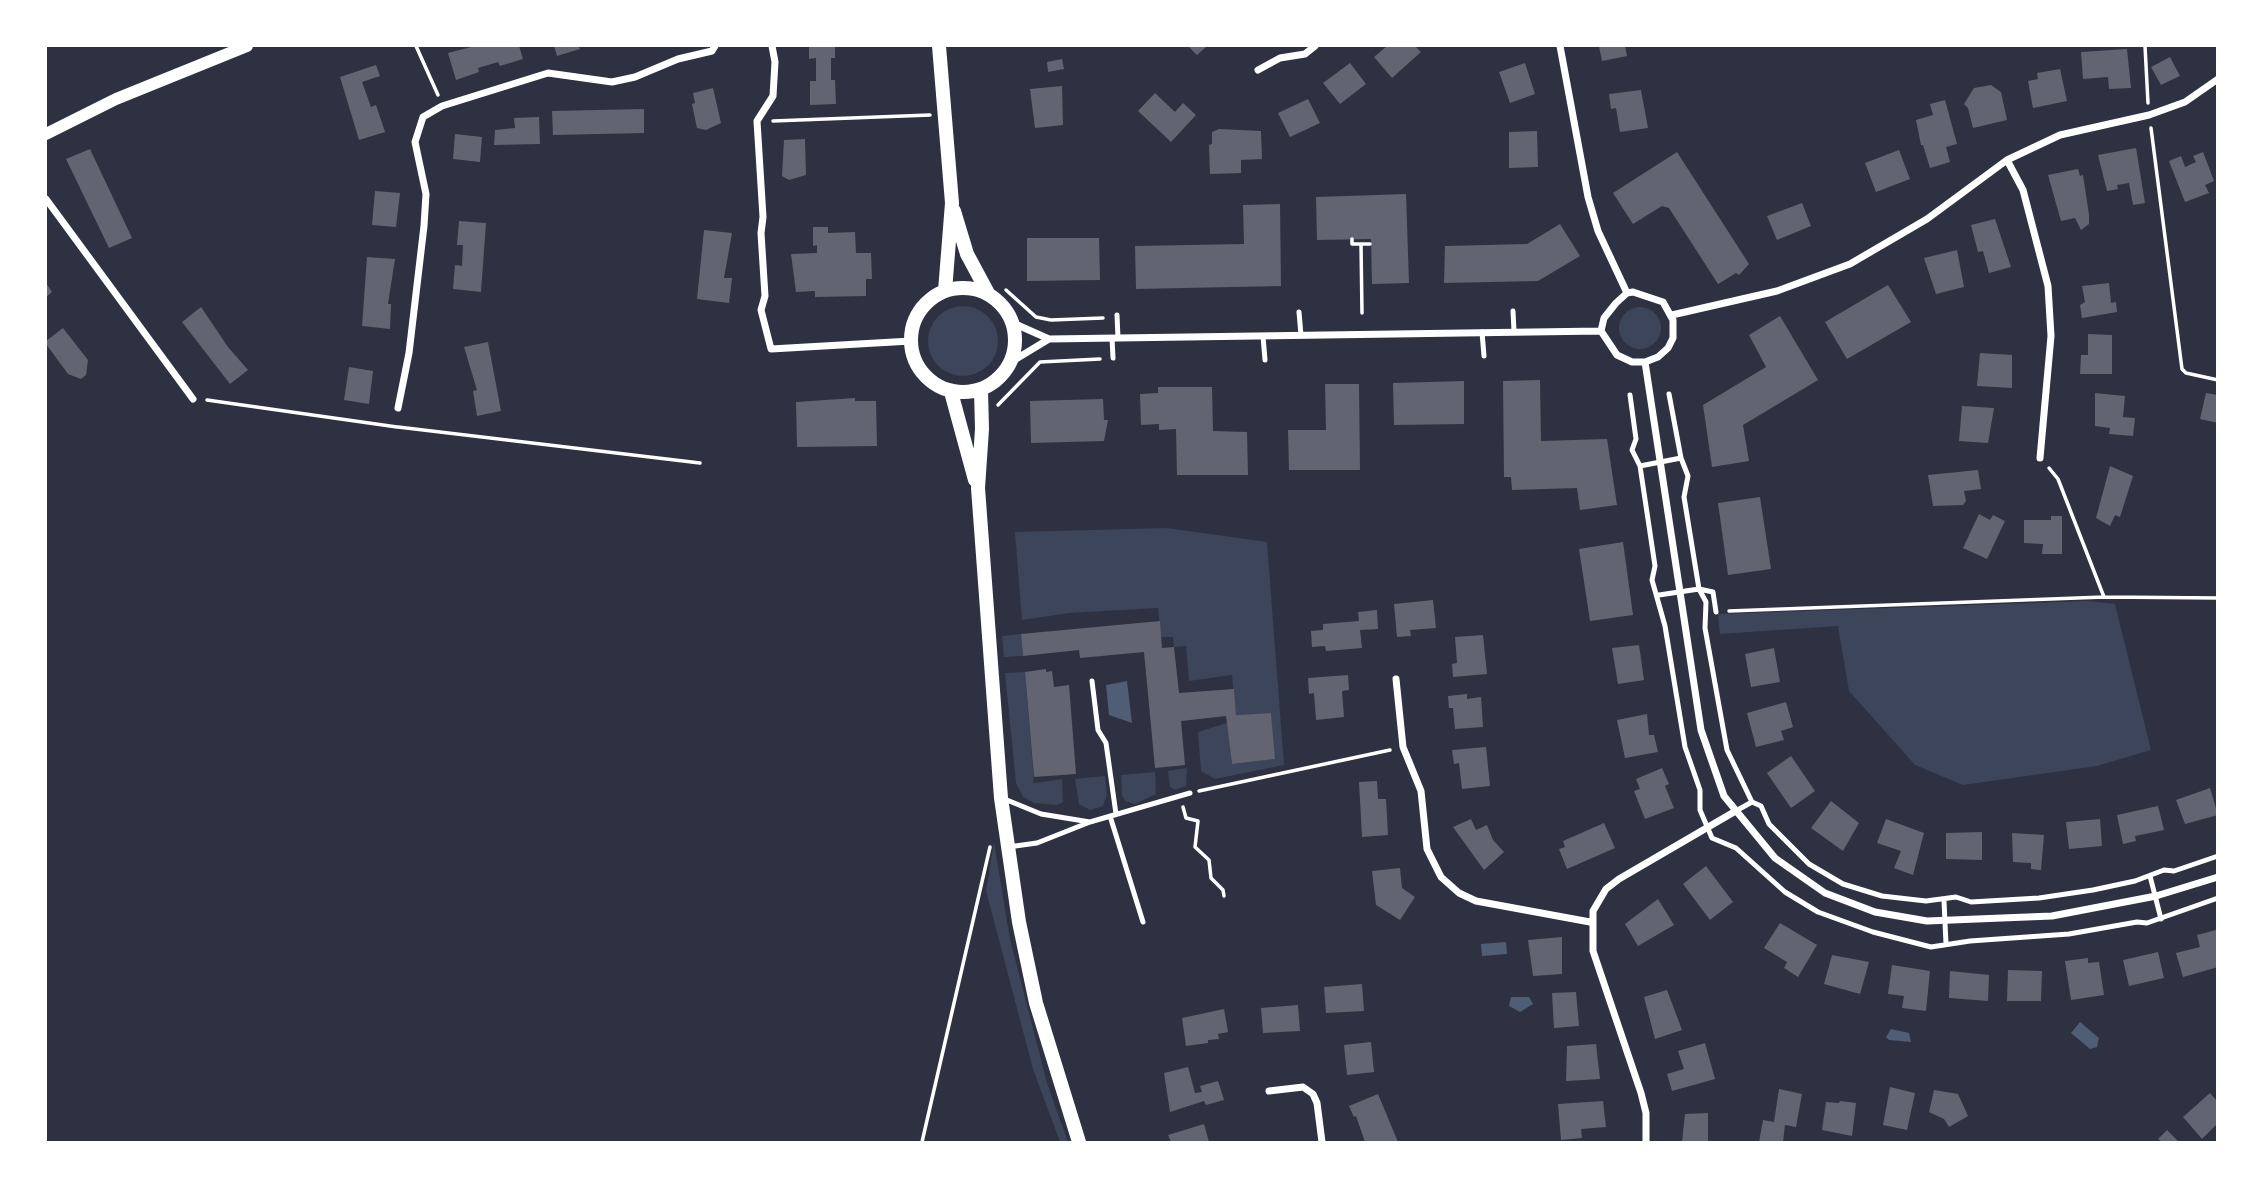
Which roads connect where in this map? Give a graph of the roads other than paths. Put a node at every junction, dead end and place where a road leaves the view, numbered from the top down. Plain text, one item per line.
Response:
1 (247, 46) edge
2 (715, 46) edge
3 (772, 46) edge
4 (939, 46) edge
5 (1315, 46) edge
6 (1560, 46) edge
7 (1258, 70) dead end
8 (2217, 79) edge
9 (46, 134) edge
10 (2007, 160) junction
11 (46, 199) edge
12 (952, 203) junction
13 (945, 291) junction
14 (1627, 293) junction
15 (989, 295) junction
16 (1513, 311) dead end
17 (1299, 312) dead end
18 (1118, 315) dead end
19 (1672, 315) junction
20 (1013, 323) junction
21 (1514, 331) junction
22 (1601, 331) junction
23 (1482, 332) junction
24 (1301, 335) junction
25 (1263, 336) junction
26 (1115, 338) junction
27 (1049, 339) junction
28 (911, 341) junction
29 (1484, 356) dead end
30 (1113, 358) dead end
31 (1265, 360) dead end
32 (1011, 362) junction
33 (1645, 362) junction
34 (981, 390) junction
35 (951, 392) junction
36 (1669, 394) dead end
37 (1629, 395) dead end
38 (193, 399) road end
39 (398, 408) road end
40 (1681, 458) junction
41 (2040, 458) road end
42 (1660, 462) junction
43 (1640, 466) junction
44 (978, 488) junction
45 (1699, 589) junction
46 (1679, 592) junction
47 (1659, 595) junction
48 (1716, 612) road end
49 (1396, 679) dead end
50 (1092, 681) dead end
51 (1190, 793) road end
52 (1001, 797) junction
53 (1752, 802) junction
54 (1734, 811) junction
55 (1113, 815) junction
56 (1090, 822) junction
57 (1706, 828) junction
58 (1009, 847) junction
59 (2217, 856) edge
60 (2150, 876) junction
61 (2217, 877) edge
62 (2156, 896) junction
63 (2217, 898) edge
64 (1944, 901) junction
65 (2161, 919) junction
66 (1143, 922) dead end
67 (1590, 922) junction
68 (1944, 922) junction
69 (1946, 944) junction
70 (1269, 1091) dead end
71 (1079, 1143) edge
72 (1322, 1143) edge
73 (1646, 1143) edge

1 - 9 street
2 - 39 street
3 - 28 street
4 - 12 main road
5 - 7 street
6 - 14 street
8 - 10 street
10 - 19 street
10 - 41 street
11 - 38 street
12 - 13 main road
12 - 15 main road
13 - 15 main road
13 - 28 main road
14 - 19 street
14 - 22 street
15 - 20 main road
16 - 21 lane
17 - 24 lane
18 - 26 lane
19 - 33 street
20 - 27 street
20 - 32 main road
21 - 22 street
21 - 23 street
22 - 33 street
23 - 24 street
23 - 29 lane
24 - 25 street
25 - 26 street
25 - 31 lane
26 - 27 street
26 - 30 lane
27 - 32 street
28 - 35 main road
32 - 34 main road
33 - 42 street
34 - 35 main road
34 - 44 main road
35 - 44 main road
36 - 40 lane
37 - 43 lane
40 - 42 lane
40 - 45 lane
42 - 43 lane
42 - 46 street
43 - 47 lane
44 - 52 main road
45 - 46 lane
45 - 48 lane
45 - 53 lane
46 - 47 lane
46 - 54 street
47 - 57 lane
49 - 67 street
50 - 55 lane
51 - 55 lane
52 - 56 lane
52 - 58 main road
53 - 54 lane
53 - 64 lane
54 - 57 street
54 - 68 street
55 - 56 lane
55 - 66 lane
56 - 58 lane
57 - 67 street
57 - 69 lane
58 - 71 main road
59 - 60 lane
60 - 62 lane
60 - 64 lane
61 - 62 street
62 - 65 lane
62 - 68 street
63 - 65 lane
64 - 68 lane
65 - 69 lane
67 - 73 street
68 - 69 lane
70 - 72 street

